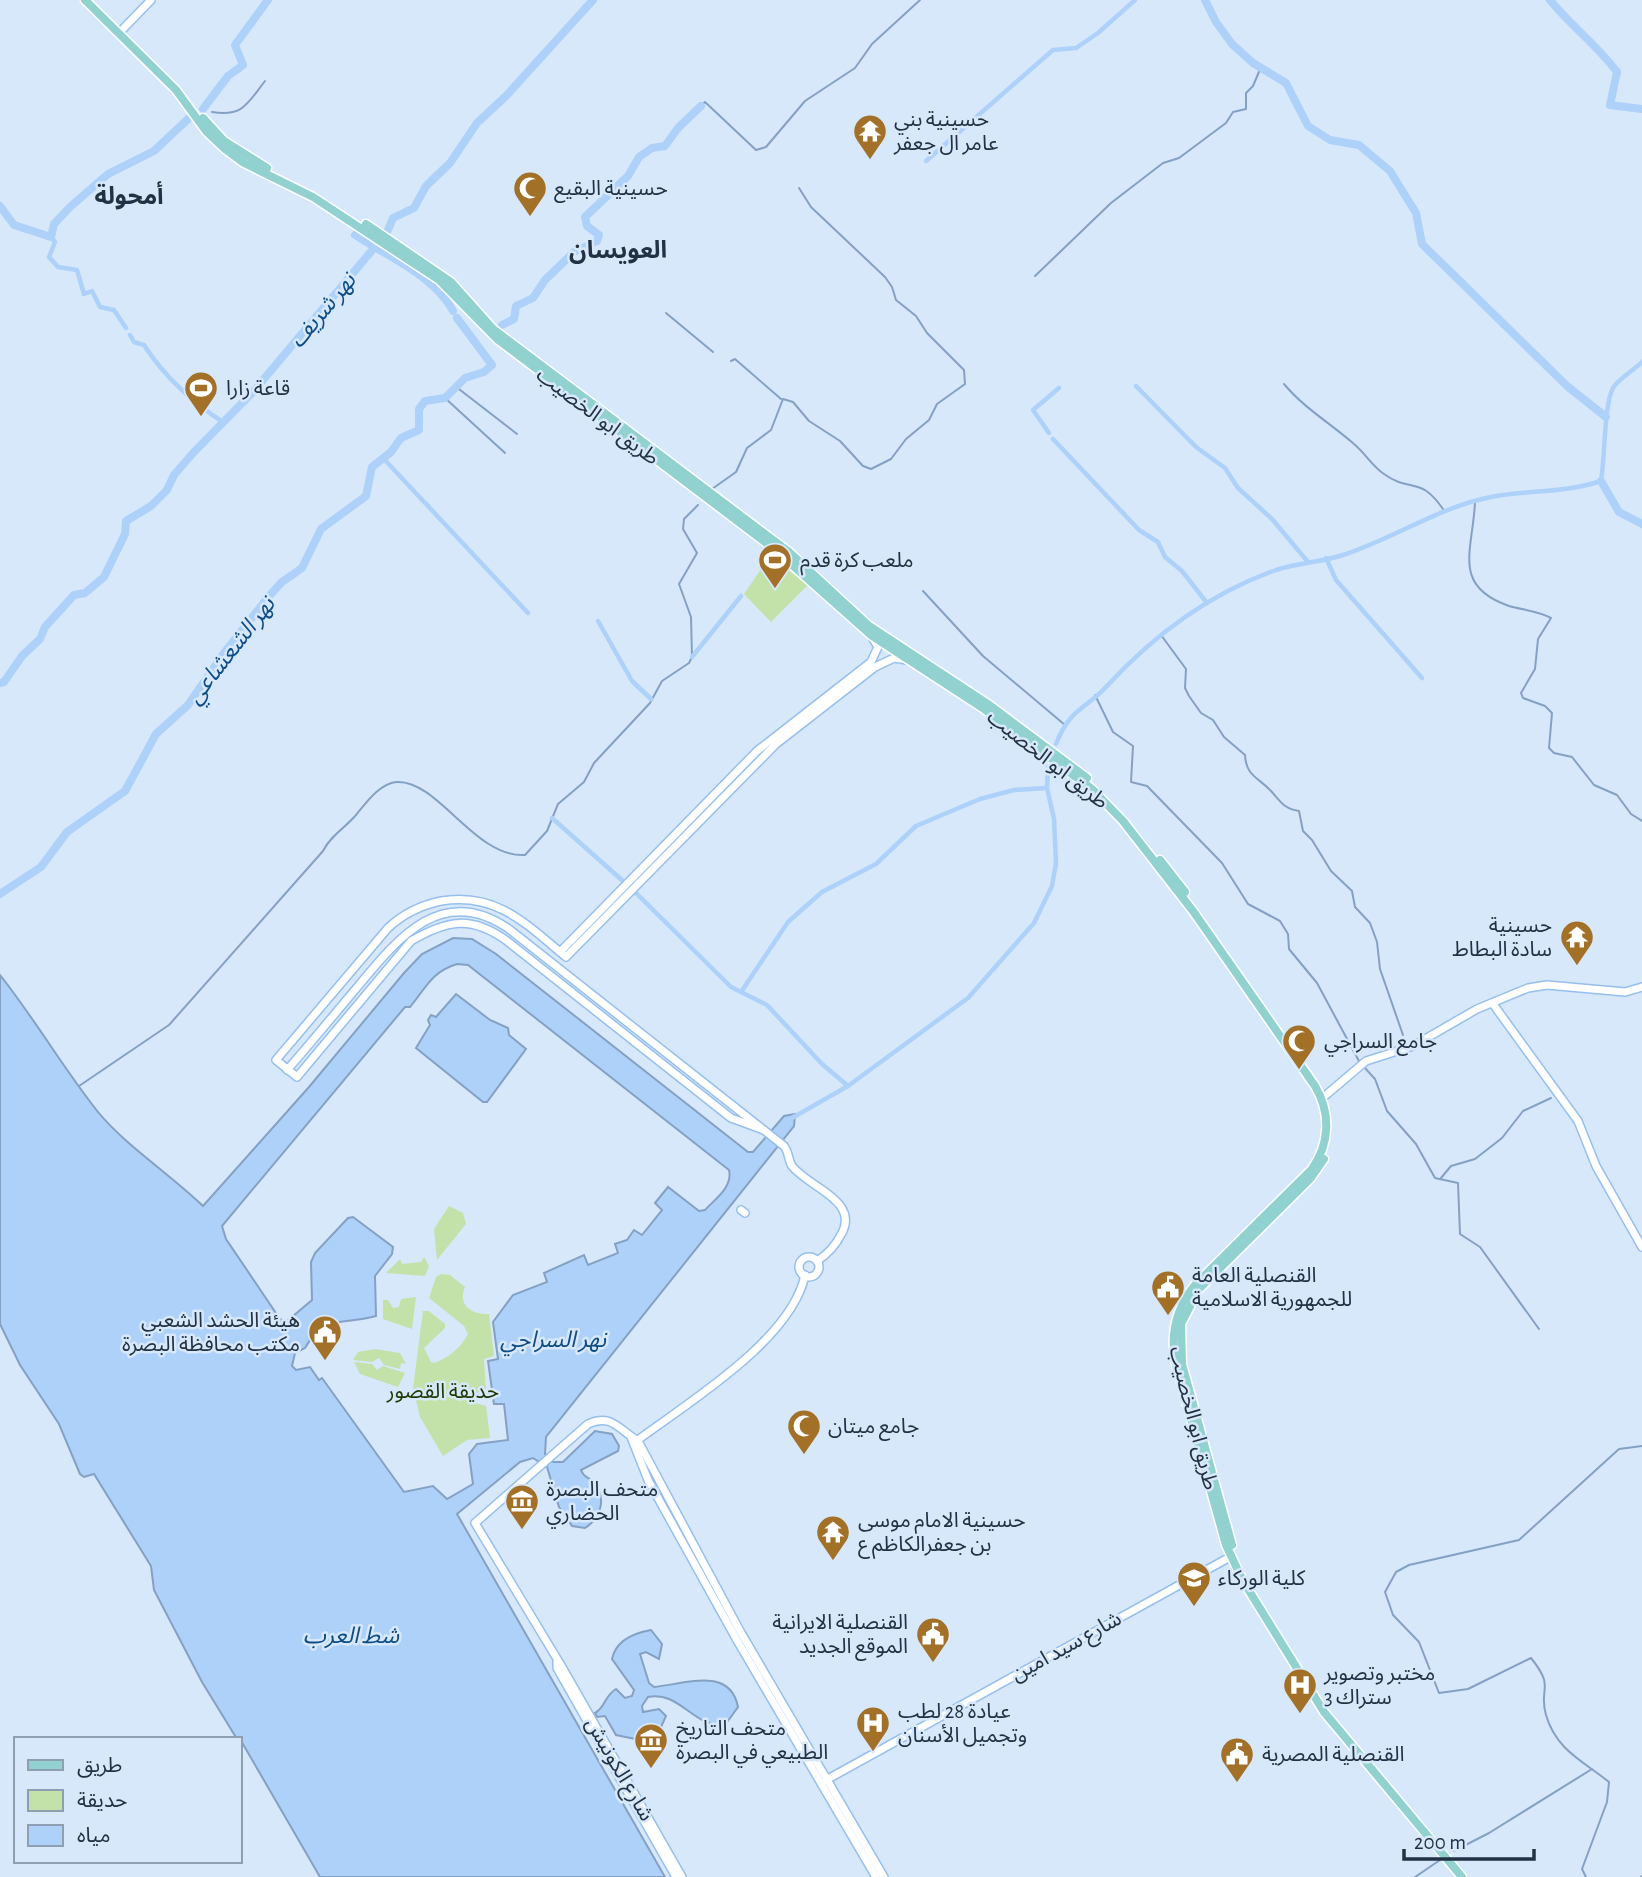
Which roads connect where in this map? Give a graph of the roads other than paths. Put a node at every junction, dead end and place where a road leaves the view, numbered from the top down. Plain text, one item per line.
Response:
1 (85, 0) edge
2 (92, 0) edge
3 (151, 0) edge
4 (121, 31) junction
5 (239, 155) junction
6 (793, 560) junction
7 (872, 636) junction
8 (915, 664) junction
9 (986, 706) junction
10 (563, 955) junction
11 (1229, 959) junction
12 (1642, 987) edge
13 (1493, 1004) junction
14 (288, 1070) junction
15 (1326, 1095) junction
16 (765, 1131) junction
17 (1642, 1247) edge
18 (817, 1261) junction
19 (805, 1275) junction
20 (633, 1441) junction
21 (1205, 1454) junction
22 (1230, 1557) junction
23 (1282, 1641) junction
24 (556, 1662) junction
25 (826, 1780) junction
26 (868, 1856) junction
27 (676, 1877) edge
28 (682, 1877) edge
29 (876, 1877) edge
30 (884, 1877) edge
31 (1462, 1877) edge
32 (1468, 1877) edge

1 - 5 main road, طريق ابو الخصيب
2 - 4 main road, طريق ابو الخصيب
3 - 4 main road
4 - 5 main road, طريق ابو الخصيب
5 - 6 main road, طريق ابو الخصيب
6 - 7 main road, طريق ابو الخصيب
6 - 9 main road, طريق ابو الخصيب
7 - 8 main road, طريق ابو الخصيب
7 - 10 main road
8 - 9 main road, طريق ابو الخصيب
8 - 10 main road
9 - 11 main road, طريق ابو الخصيب
10 - 14 main road
11 - 15 main road, طريق ابو الخصيب
11 - 21 main road, طريق ابو الخصيب
12 - 13 main road
13 - 15 main road
13 - 17 main road
14 - 16 main road
14 - 16 main road
15 - 21 main road, طريق ابو الخصيب
16 - 18 main road
18 - 19 main road
18 - 19 main road
19 - 20 main road
20 - 24 main road, شارع الكونيش
20 - 25 main road
21 - 22 main road, طريق ابو الخصيب
21 - 23 main road, طريق ابو الخصيب
22 - 23 main road, طريق ابو الخصيب
22 - 25 main road, شارع سيد امين
23 - 31 main road, طريق ابو الخصيب
23 - 32 main road, طريق ابو الخصيب
24 - 27 main road, شارع الكونيش
24 - 28 main road, شارع الكونيش
25 - 26 main road
26 - 29 main road
26 - 30 main road

